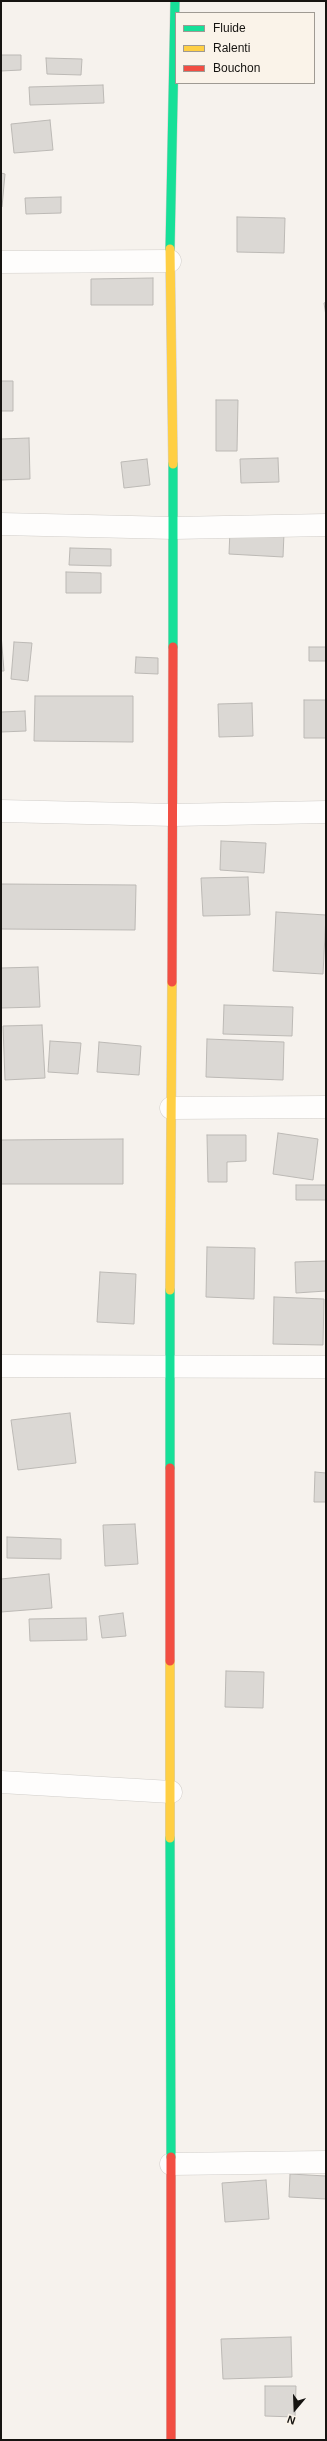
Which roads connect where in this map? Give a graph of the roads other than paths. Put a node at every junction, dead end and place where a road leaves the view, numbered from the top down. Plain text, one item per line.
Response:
1 (174, 1) edge
2 (170, 261) junction
3 (1, 262) edge
4 (1, 524) edge
5 (326, 525) edge
6 (174, 528) junction
7 (1, 811) edge
8 (326, 812) edge
9 (174, 815) junction
10 (326, 1107) edge
11 (171, 1108) junction
12 (1, 1366) edge
13 (326, 1366) edge
14 (170, 1367) junction
15 (1, 1782) edge
16 (170, 1792) junction
17 (326, 2162) edge
18 (171, 2164) junction
19 (170, 2440) edge

1 - 2 street
2 - 3 street
2 - 6 street
4 - 6 street
5 - 6 street
6 - 9 street
7 - 9 street
8 - 9 street
9 - 11 street
10 - 11 street
11 - 14 street
12 - 14 street
13 - 14 street
14 - 16 street
15 - 16 street
16 - 18 street
17 - 18 street
18 - 19 street

